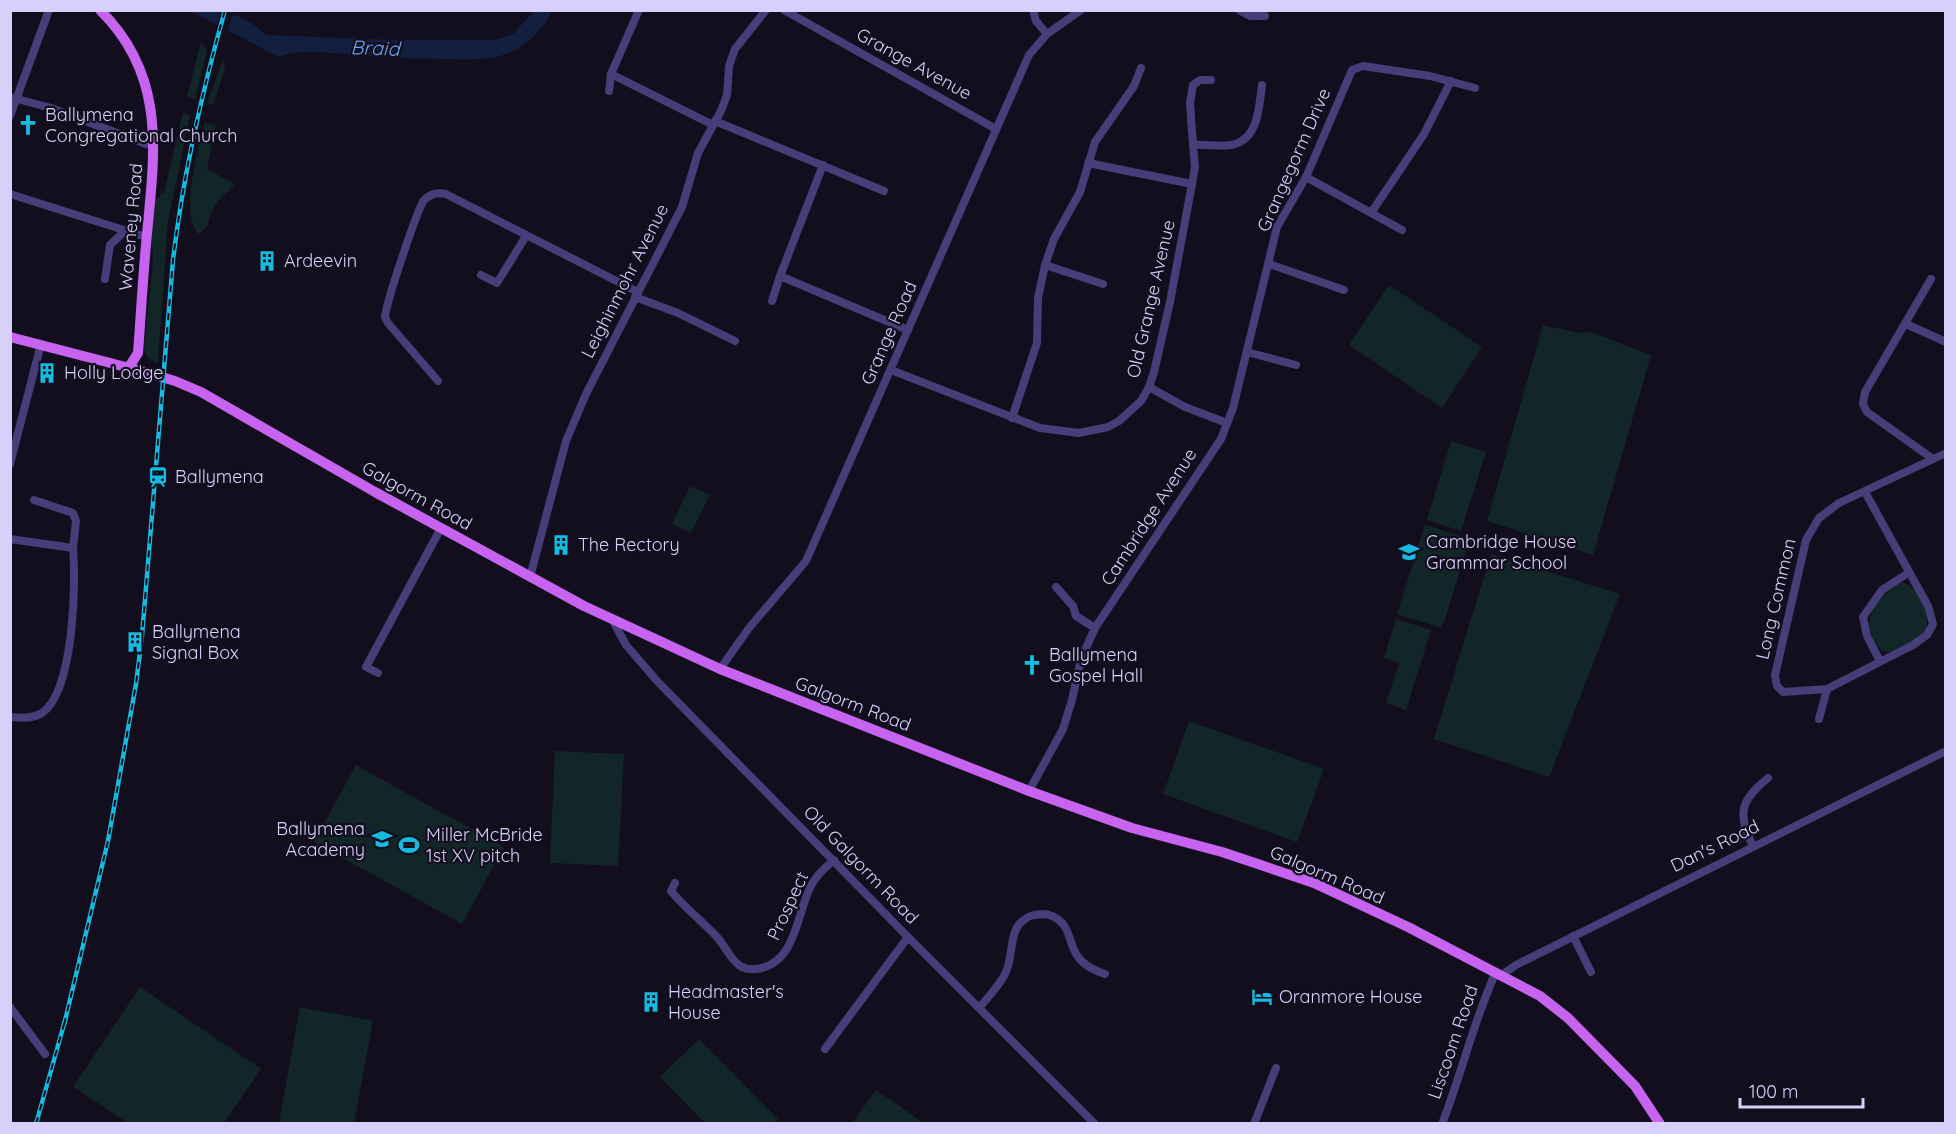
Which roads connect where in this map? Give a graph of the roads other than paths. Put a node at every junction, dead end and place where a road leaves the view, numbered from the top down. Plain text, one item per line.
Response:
1 (49, 10) edge
2 (100, 10) edge
3 (639, 10) edge
4 (766, 10) edge
5 (784, 10) edge
6 (1033, 10) edge
7 (1081, 10) edge
8 (1239, 10) edge
9 (1265, 16) dead end
10 (1047, 34) junction
11 (1141, 68) dead end
12 (611, 74) junction
13 (1211, 80) dead end
14 (1451, 81) junction
15 (1262, 85) dead end
16 (1475, 88) dead end
17 (609, 91) dead end
18 (14, 98) edge
19 (10, 116) edge
20 (714, 123) junction
21 (996, 129) junction
22 (154, 145) junction
23 (1193, 145) junction
24 (1089, 163) junction
25 (823, 165) junction
26 (1306, 177) junction
27 (1192, 184) junction
28 (884, 191) dead end
29 (10, 194) edge
30 (1371, 213) junction
31 (126, 230) junction
32 (1402, 230) dead end
33 (526, 236) junction
34 (147, 237) junction
35 (1269, 264) junction
36 (1045, 265) junction
37 (481, 275) dead end
38 (780, 276) junction
39 (105, 279) dead end
40 (1931, 279) dead end
41 (1103, 284) dead end
42 (1344, 290) dead end
43 (637, 294) junction
44 (772, 301) dead end
45 (1906, 324) junction
46 (908, 330) junction
47 (10, 337) edge
48 (735, 341) dead end
49 (1946, 342) edge
50 (41, 344) junction
51 (1247, 352) junction
52 (138, 353) junction
53 (1296, 365) dead end
54 (129, 367) junction
55 (891, 370) junction
56 (145, 372) junction
57 (438, 381) dead end
58 (1149, 387) junction
59 (1012, 418) junction
60 (1227, 423) junction
61 (10, 428) edge
62 (20, 431) junction
63 (1946, 453) edge
64 (1933, 459) junction
65 (10, 464) edge
66 (1864, 492) junction
67 (34, 500) dead end
68 (441, 528) junction
69 (10, 539) edge
70 (73, 548) junction
71 (1908, 573) junction
72 (530, 577) junction
73 (1056, 587) dead end
74 (613, 621) junction
75 (1095, 628) junction
76 (1880, 661) junction
77 (720, 669) junction
78 (378, 673) dead end
79 (1827, 689) junction
80 (10, 717) edge
81 (1819, 719) dead end
82 (1946, 751) edge
83 (1768, 778) dead end
84 (1029, 790) junction
85 (1754, 846) junction
86 (834, 860) junction
87 (675, 883) dead end
88 (1574, 936) junction
89 (908, 937) junction
90 (1591, 972) dead end
91 (1105, 974) dead end
92 (1500, 974) junction
93 (980, 1007) junction
94 (10, 1008) edge
95 (825, 1049) dead end
96 (45, 1054) dead end
97 (1276, 1068) dead end
98 (1095, 1124) edge
99 (1254, 1124) edge
100 (1442, 1124) edge
101 (1659, 1124) edge

1 - 18 street
2 - 22 main road, Waveney Road
3 - 12 street
4 - 20 street, Leighinmohr Avenue
5 - 21 street, Grange Avenue
6 - 10 street
7 - 10 street, Grange Road
8 - 9 street
10 - 21 street, Grange Road
11 - 24 street
12 - 17 street
12 - 20 street
13 - 23 street, Old Grange Avenue
14 - 16 street, Grangegorm Drive
14 - 26 street, Grangegorm Drive
14 - 30 street
15 - 23 street
18 - 19 street
18 - 22 street
20 - 25 street
20 - 43 street, Leighinmohr Avenue
21 - 46 street, Grange Road
22 - 34 main road, Waveney Road
23 - 27 street, Old Grange Avenue
24 - 27 street
24 - 36 street
25 - 28 street
25 - 38 street
26 - 30 street
26 - 35 street, Grangegorm Drive
27 - 58 street, Old Grange Avenue
29 - 31 street
30 - 32 street
31 - 34 street
31 - 39 street
33 - 37 street
33 - 43 street
33 - 57 street
34 - 52 main road, Waveney Road
35 - 42 street
35 - 51 street, Grangegorm Drive
36 - 41 street
36 - 59 street
38 - 44 street
38 - 46 street
40 - 45 street
43 - 48 street
43 - 72 street, Leighinmohr Avenue
45 - 49 street
45 - 64 street
46 - 55 street, Grange Road
47 - 50 main road, Galgorm Road
50 - 54 main road, Galgorm Road
50 - 62 street
51 - 53 street
51 - 60 street, Grangegorm Drive
52 - 54 main road, Waveney Road
52 - 56 main road, Waveney Road
54 - 56 main road, Galgorm Road
55 - 59 street, Old Grange Avenue
55 - 77 street, Grange Road
56 - 68 main road, Galgorm Road
58 - 59 street, Old Grange Avenue
58 - 60 street
60 - 75 street, Cambridge Avenue
61 - 62 street
62 - 65 street
63 - 64 street, Long Common
64 - 66 street, Long Common
66 - 71 street
66 - 79 street, Long Common
67 - 70 street
68 - 72 main road, Galgorm Road
68 - 78 street
69 - 70 street
70 - 80 street
71 - 76 street
71 - 76 street
72 - 74 main road, Galgorm Road
73 - 75 street
74 - 77 main road, Galgorm Road
74 - 86 street, Old Galgorm Road
75 - 84 street, Cambridge Avenue
76 - 79 street
77 - 84 main road, Galgorm Road
79 - 81 street
82 - 85 street, Dan's Road
83 - 85 street
84 - 92 main road, Galgorm Road
85 - 88 street, Dan's Road
86 - 87 street, Prospect
86 - 89 street, Old Galgorm Road
88 - 90 street
88 - 92 street, Dan's Road
89 - 93 street, Old Galgorm Road
89 - 95 street
91 - 93 street
92 - 100 street, Liscoom Road
92 - 101 main road, Galgorm Road
93 - 98 street, Old Galgorm Road
94 - 96 street
97 - 99 street

